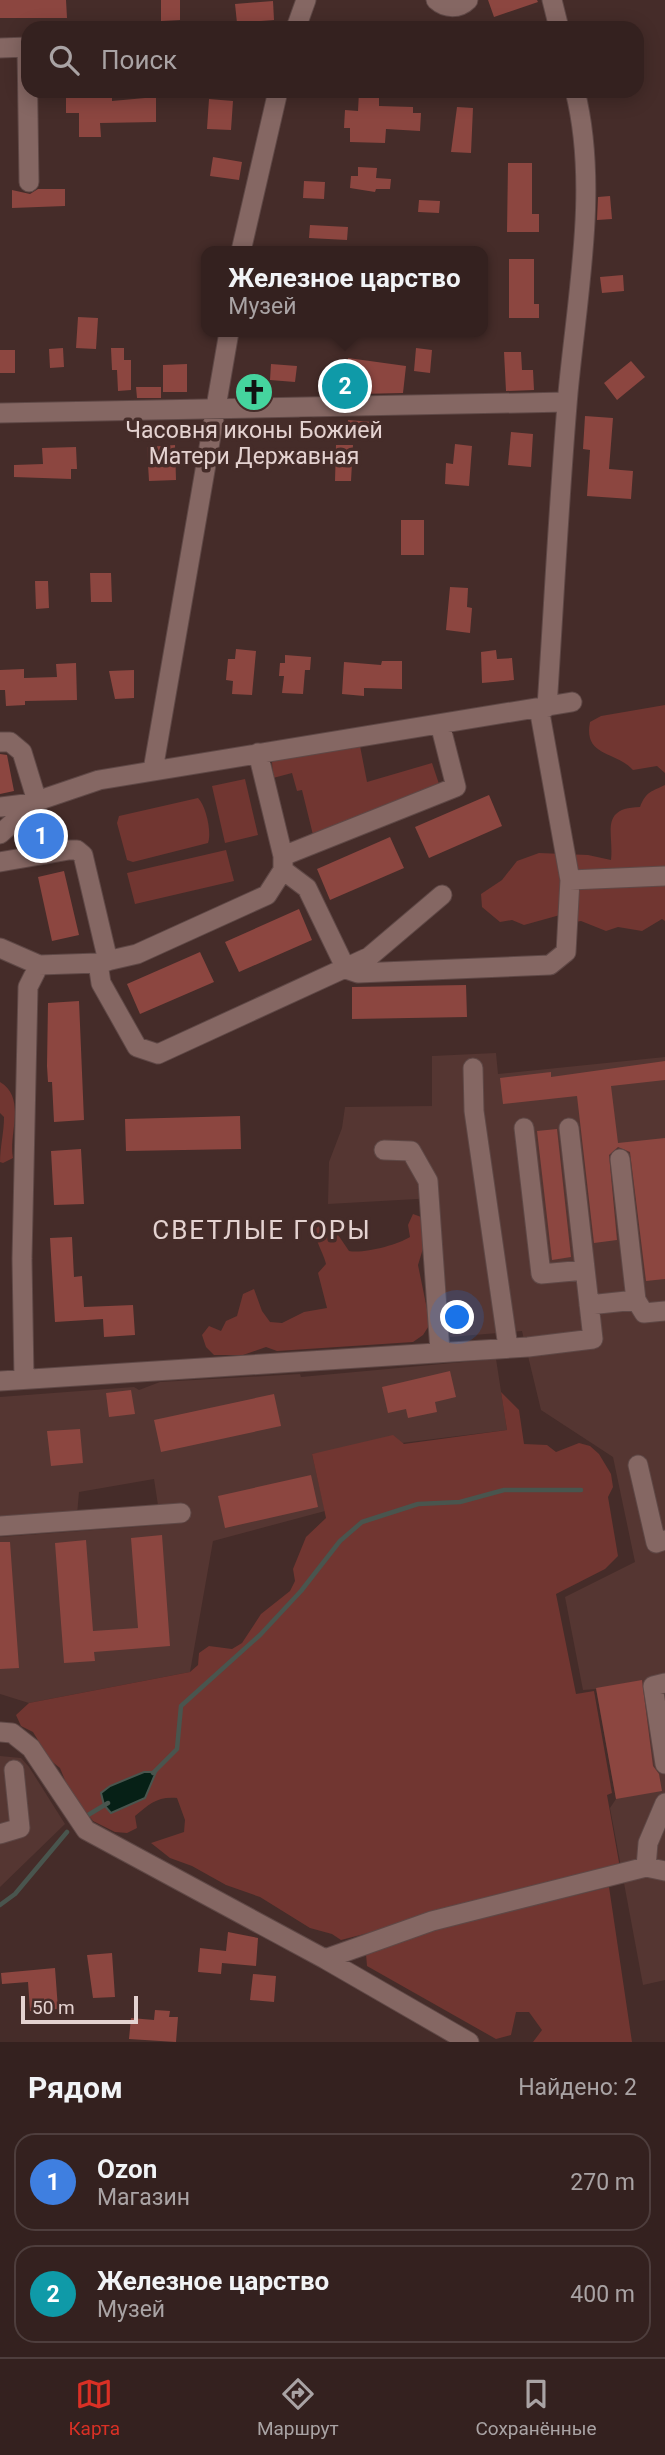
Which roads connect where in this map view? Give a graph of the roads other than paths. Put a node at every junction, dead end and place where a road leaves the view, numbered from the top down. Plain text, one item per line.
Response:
1 (306, 0) edge
2 (436, 0) edge
3 (468, 0) edge
4 (552, 0) edge
5 (298, 21) edge
6 (557, 21) edge
7 (21, 47) edge
8 (0, 48) edge
9 (28, 98) edge
10 (276, 98) edge
11 (577, 98) edge
12 (29, 182) dead end
13 (242, 246) edge
14 (228, 337) edge
15 (568, 402) junction
16 (217, 412) junction
17 (0, 413) edge
18 (572, 702) dead end
19 (543, 708) junction
20 (440, 724) junction
21 (0, 742) edge
22 (258, 753) junction
23 (153, 770) junction
24 (35, 802) junction
25 (0, 807) edge
26 (0, 834) edge
27 (0, 862) edge
28 (283, 863) junction
29 (665, 876) edge
30 (570, 880) junction
31 (442, 895) dead end
32 (0, 948) edge
33 (103, 962) junction
34 (39, 965) junction
35 (346, 969) junction
36 (473, 1068) dead end
37 (524, 1128) dead end
38 (569, 1128) dead end
39 (384, 1150) dead end
40 (621, 1159) dead end
41 (585, 1270) junction
42 (636, 1300) junction
43 (589, 1305) junction
44 (665, 1311) edge
45 (508, 1347) junction
46 (440, 1351) junction
47 (24, 1378) junction
48 (0, 1381) edge
49 (638, 1465) dead end
50 (181, 1513) dead end
51 (0, 1526) edge
52 (665, 1540) edge
53 (665, 1682) edge
54 (0, 1732) edge
55 (665, 1764) edge
56 (14, 1770) dead end
57 (665, 1803) edge
58 (0, 1834) edge
59 (655, 1869) edge
60 (325, 1959) junction
61 (469, 2042) edge

1 - 5 street
2 - 3 street
4 - 6 street
7 - 8 street
9 - 12 street
10 - 13 street
11 - 15 street
14 - 16 street
15 - 16 street
15 - 19 street
16 - 17 street
16 - 23 street
18 - 19 street
19 - 20 street
19 - 30 street
20 - 22 street
20 - 28 street
21 - 24 street
22 - 23 street
22 - 28 street
23 - 24 street
24 - 25 street
24 - 26 street
27 - 33 street
28 - 33 street
28 - 35 street
29 - 30 street
30 - 35 street
31 - 35 street
32 - 34 street
33 - 34 street
33 - 35 street
34 - 47 street
36 - 45 street
37 - 41 street
38 - 41 street
39 - 46 street
40 - 42 street
41 - 43 street
42 - 43 street
42 - 44 street
43 - 45 street
45 - 46 street
46 - 47 street
47 - 48 street
49 - 52 street
50 - 51 street
53 - 55 street
54 - 60 street
56 - 58 street
57 - 59 street
59 - 60 street
60 - 61 street

